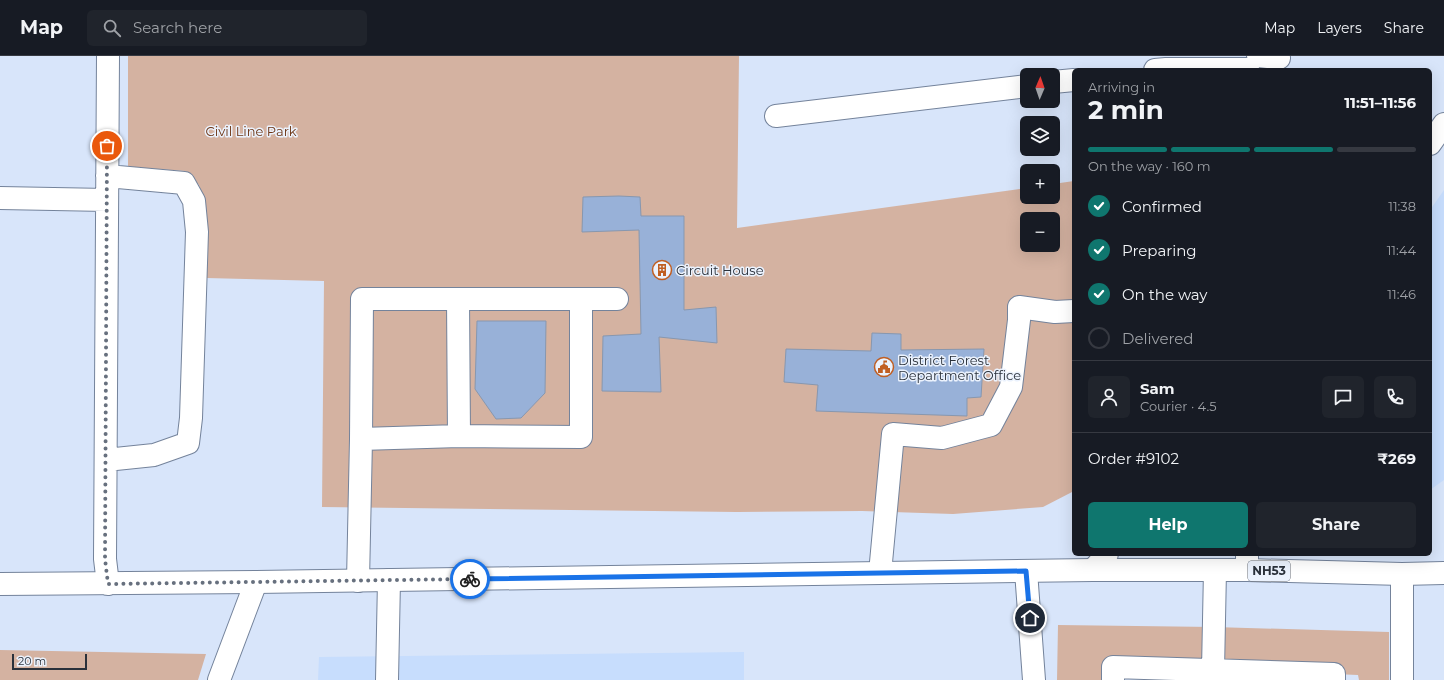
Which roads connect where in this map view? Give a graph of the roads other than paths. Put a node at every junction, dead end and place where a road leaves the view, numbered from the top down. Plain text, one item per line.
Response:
1 (108, 56) edge
2 (1263, 62) edge
3 (1180, 68) edge
4 (1072, 80) edge
5 (1060, 81) edge
6 (1020, 87) edge
7 (776, 116) dead end
8 (1444, 124) edge
9 (1432, 141) edge
10 (107, 176) junction
11 (0, 198) edge
12 (107, 200) junction
13 (458, 299) junction
14 (580, 299) junction
15 (616, 299) dead end
16 (1072, 311) edge
17 (459, 436) junction
18 (361, 439) junction
19 (106, 460) junction
20 (1100, 562) edge
21 (1247, 562) edge
22 (1215, 570) junction
23 (1026, 571) junction
24 (880, 573) junction
25 (1444, 573) edge
26 (1402, 574) junction
27 (389, 580) junction
28 (358, 581) junction
29 (256, 582) junction
30 (0, 584) edge
31 (108, 584) junction
32 (1213, 670) junction
33 (219, 680) edge
34 (387, 680) edge
35 (1034, 680) edge
36 (1113, 680) edge
37 (1334, 680) edge
38 (1402, 680) edge

1 - 10 main road
2 - 3 main road
4 - 5 main road
6 - 7 main road
8 - 9 main road
10 - 12 main road
10 - 19 main road
11 - 12 main road
12 - 19 main road
13 - 14 main road
13 - 17 main road
13 - 18 main road
14 - 15 main road
14 - 17 main road
16 - 24 main road
17 - 18 main road
18 - 28 main road
19 - 31 main road
20 - 22 main road, NH53
20 - 23 main road, NH53
21 - 22 main road, NH53
21 - 26 main road, NH53
22 - 32 main road
23 - 24 main road, NH53
23 - 35 main road
24 - 27 main road, NH53
25 - 26 main road, NH53
26 - 38 main road
27 - 28 main road, NH53
27 - 34 main road
28 - 29 main road, NH53
29 - 31 main road, NH53
29 - 33 main road
30 - 31 main road, NH53
32 - 36 main road
32 - 37 main road

